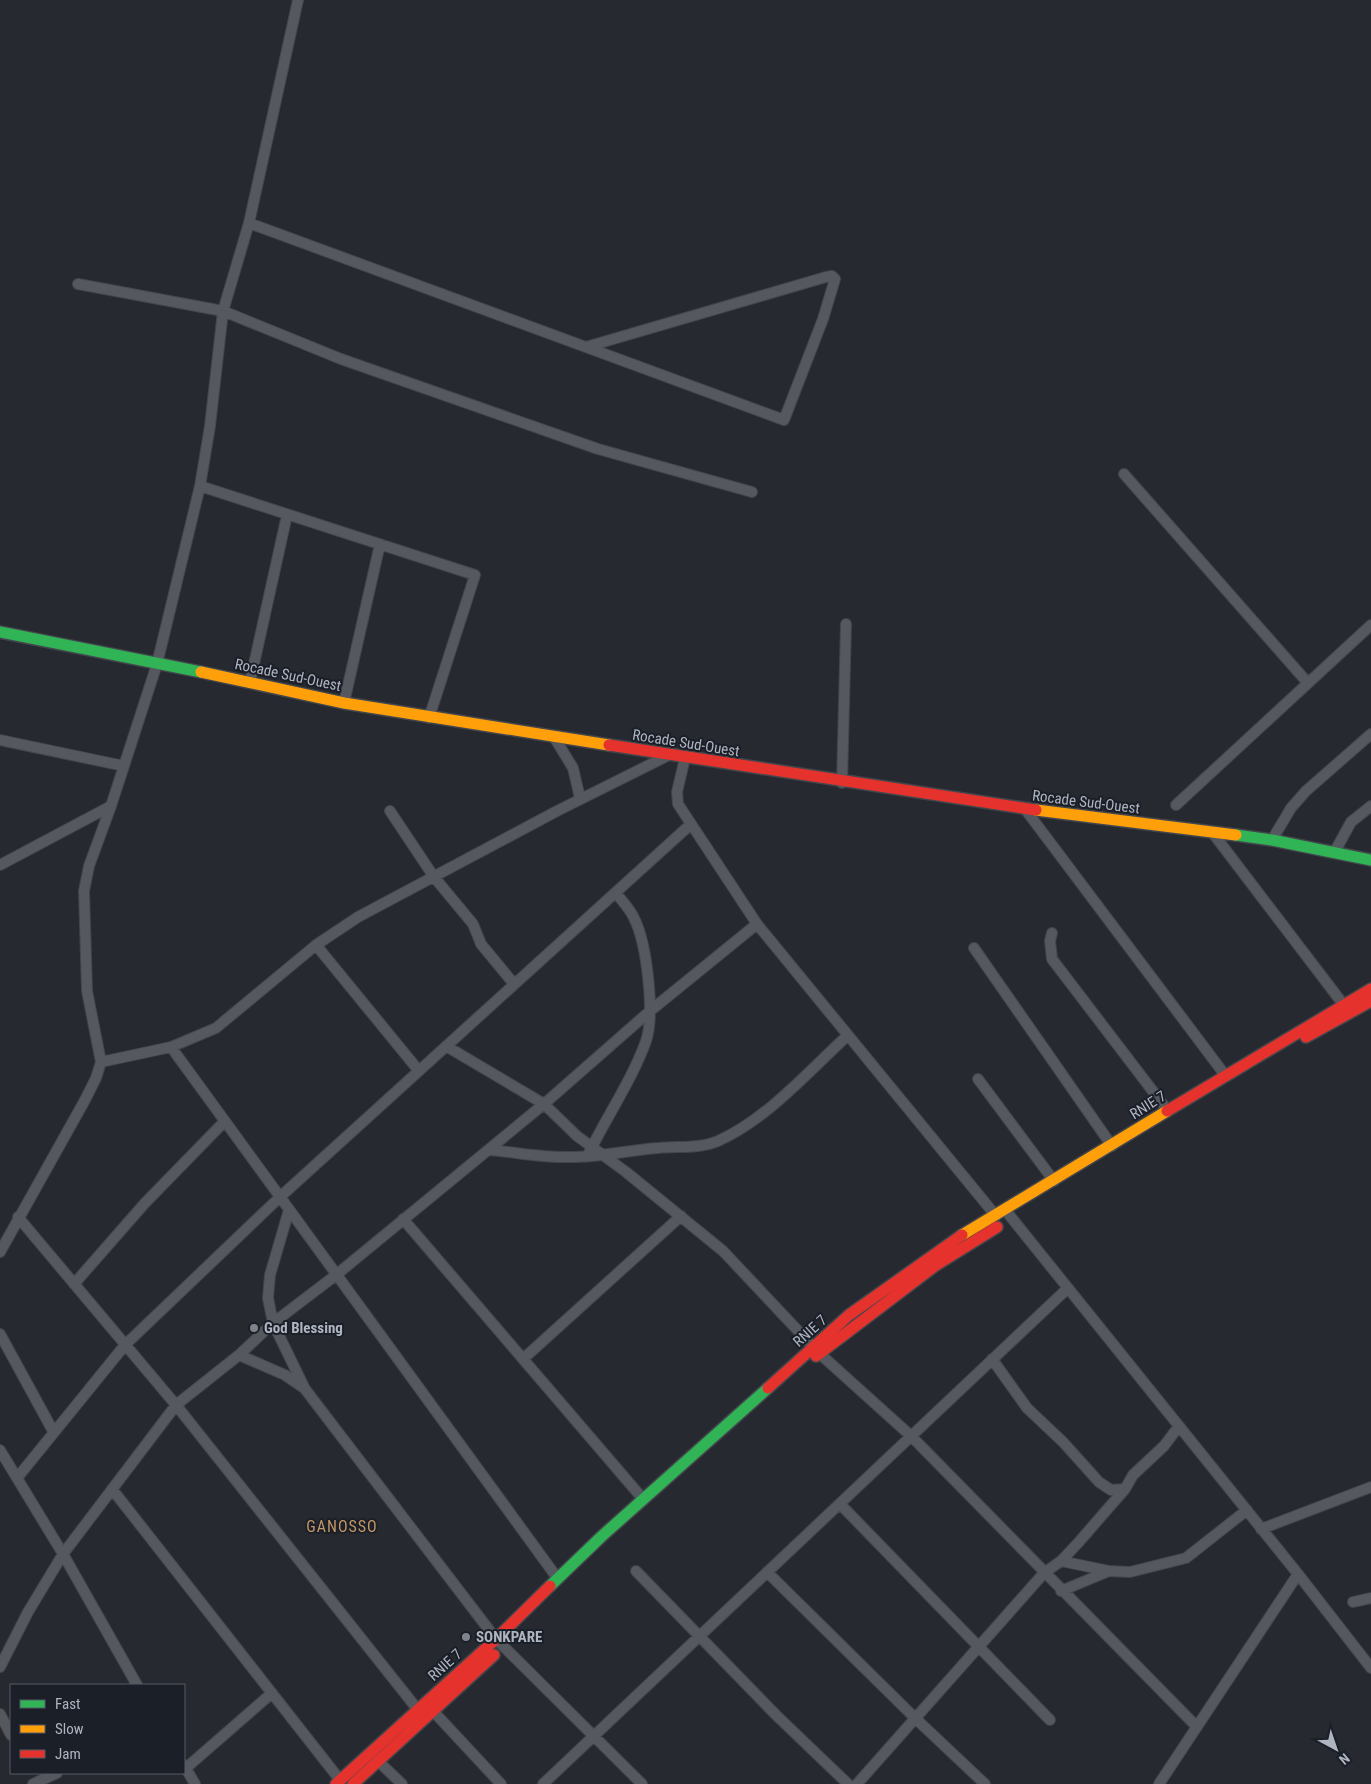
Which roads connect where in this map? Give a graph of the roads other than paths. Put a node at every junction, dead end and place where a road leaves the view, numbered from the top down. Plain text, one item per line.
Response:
1 (298, 0) edge
2 (249, 223) junction
3 (78, 284) dead end
4 (223, 311) junction
5 (586, 347) junction
6 (1124, 474) dead end
7 (200, 486) junction
8 (752, 492) dead end
9 (288, 514) junction
10 (380, 544) junction
11 (846, 624) dead end
12 (1371, 624) edge
13 (0, 632) edge
14 (157, 664) junction
15 (250, 682) junction
16 (1307, 682) junction
17 (344, 703) junction
18 (430, 718) junction
19 (1371, 734) edge
20 (554, 737) junction
21 (0, 740) edge
22 (669, 755) junction
23 (685, 758) junction
24 (124, 766) junction
25 (842, 783) junction
26 (580, 798) junction
27 (1176, 805) dead end
28 (111, 806) junction
29 (1371, 806) edge
30 (1026, 809) junction
31 (390, 811) dead end
32 (691, 824) junction
33 (1212, 832) junction
34 (1272, 840) junction
35 (1334, 853) junction
36 (1371, 860) edge
37 (0, 865) edge
38 (434, 877) junction
39 (616, 893) junction
40 (757, 924) junction
41 (1052, 933) dead end
42 (316, 945) junction
43 (974, 948) dead end
44 (514, 984) junction
45 (1371, 989) edge
46 (1371, 1002) edge
47 (1343, 1004) junction
48 (650, 1010) junction
49 (847, 1036) junction
50 (446, 1046) junction
51 (170, 1047) junction
52 (101, 1062) junction
53 (419, 1071) junction
54 (1224, 1074) junction
55 (978, 1079) dead end
56 (544, 1104) junction
57 (1168, 1111) junction
58 (225, 1121) junction
59 (1112, 1146) junction
60 (592, 1147) junction
61 (488, 1150) junction
62 (604, 1156) junction
63 (587, 1157) junction
64 (1054, 1181) junction
65 (280, 1197) junction
66 (289, 1210) junction
67 (1004, 1215) junction
68 (681, 1216) junction
69 (18, 1217) junction
70 (403, 1219) junction
71 (0, 1252) edge
72 (336, 1275) junction
73 (74, 1284) junction
74 (1068, 1288) junction
75 (273, 1323) junction
76 (0, 1334) edge
77 (125, 1345) junction
78 (816, 1350) junction
79 (239, 1355) junction
80 (523, 1358) junction
81 (992, 1359) junction
82 (305, 1389) junction
83 (176, 1405) junction
84 (1179, 1426) junction
85 (53, 1431) junction
86 (911, 1436) junction
87 (0, 1450) edge
88 (17, 1478) junction
89 (1371, 1487) edge
90 (112, 1489) junction
91 (1125, 1489) junction
92 (644, 1499) junction
93 (840, 1504) junction
94 (1246, 1510) junction
95 (1261, 1529) junction
96 (63, 1554) junction
97 (1061, 1561) junction
98 (636, 1571) dead end
99 (1109, 1571) junction
100 (767, 1572) junction
101 (1044, 1573) junction
102 (1298, 1574) junction
103 (558, 1579) junction
104 (1061, 1590) junction
105 (1371, 1598) edge
106 (1353, 1602) dead end
107 (699, 1636) junction
108 (500, 1643) junction
109 (978, 1647) junction
110 (0, 1667) edge
111 (1371, 1668) edge
112 (136, 1684) edge
113 (272, 1693) junction
114 (418, 1710) junction
115 (433, 1711) junction
116 (0, 1714) edge
117 (915, 1718) junction
118 (1050, 1720) dead end
119 (1197, 1727) junction
120 (10, 1733) edge
121 (594, 1736) junction
122 (378, 1760) junction
123 (185, 1766) edge
124 (54, 1774) edge
125 (35, 1781) edge
126 (338, 1782) edge
127 (195, 1784) edge
128 (353, 1784) edge
129 (402, 1784) edge
130 (501, 1784) edge
131 (543, 1784) edge
132 (642, 1784) edge
133 (848, 1784) edge
134 (857, 1784) edge
135 (985, 1784) edge
136 (1159, 1784) edge

1 - 2 street
2 - 4 street
2 - 5 street
3 - 4 street
4 - 7 street
4 - 8 street
5 - 5 street
6 - 16 street
7 - 9 street
7 - 14 street
9 - 10 street
9 - 15 street
10 - 17 street
10 - 18 street
11 - 25 street
12 - 16 street
13 - 14 main road, Rocade Sud-Ouest
14 - 15 main road, Rocade Sud-Ouest
14 - 24 street
15 - 17 main road, Rocade Sud-Ouest
16 - 27 street
17 - 18 main road, Rocade Sud-Ouest
18 - 20 main road, Rocade Sud-Ouest
19 - 34 street
20 - 22 main road, Rocade Sud-Ouest
20 - 26 street
21 - 24 street
22 - 23 main road, Rocade Sud-Ouest
22 - 26 street
23 - 25 main road, Rocade Sud-Ouest
23 - 32 street
24 - 28 street
25 - 30 main road, Rocade Sud-Ouest
26 - 38 street
28 - 37 street
28 - 52 street
29 - 35 street
30 - 33 main road, Rocade Sud-Ouest
30 - 54 street
31 - 38 street
32 - 39 street
32 - 40 street
33 - 34 main road, Rocade Sud-Ouest
33 - 47 street
34 - 35 main road, Rocade Sud-Ouest
35 - 36 main road, Rocade Sud-Ouest
38 - 42 street
38 - 44 street
39 - 44 street
39 - 48 street
40 - 48 street
40 - 49 street
41 - 57 street
42 - 51 street
42 - 53 street
43 - 59 street
44 - 50 street
45 - 47 main road, RNIE 7 / RNIE 7
46 - 67 main road, RNIE 7 / RNIE 7
47 - 54 main road, RNIE 7 / RNIE 7
48 - 56 street
48 - 60 street
49 - 62 street
49 - 67 street
50 - 53 street
50 - 56 street
51 - 52 street
51 - 58 street
52 - 69 street
53 - 65 street
54 - 57 main road, RNIE 7 / RNIE 7
55 - 64 street
56 - 60 street
56 - 61 street
57 - 59 main road, RNIE 7 / RNIE 7
58 - 65 street
58 - 73 street
59 - 64 main road, RNIE 7 / RNIE 7
60 - 62 street
60 - 63 street
61 - 63 street
61 - 70 street
62 - 63 street
62 - 68 street
64 - 67 main road, RNIE 7 / RNIE 7
65 - 66 street
65 - 77 street
66 - 72 street
66 - 75 street
67 - 74 street
67 - 78 main road, RNIE 7 / RNIE 7
68 - 78 street
68 - 80 street
69 - 71 street
69 - 73 street
70 - 72 street
70 - 80 street
72 - 75 street
72 - 103 street
73 - 77 street
74 - 81 street
74 - 84 street
75 - 79 street
75 - 82 street
76 - 85 street
77 - 83 street
77 - 85 street
78 - 86 street
78 - 92 main road, RNIE 7 / RNIE 7
78 - 108 main road, RNIE 7 / RNIE 7
79 - 82 street
79 - 83 street
80 - 92 street
81 - 86 street
81 - 91 street
82 - 108 street
83 - 90 street
83 - 114 street
84 - 91 street
84 - 94 street
85 - 88 street
86 - 93 street
86 - 101 street
87 - 88 street
88 - 96 street
89 - 95 street
90 - 96 street
90 - 113 street
91 - 97 street
92 - 103 main road, RNIE 7 / RNIE 7
93 - 100 street
93 - 109 street
94 - 95 street
94 - 99 street
95 - 102 street
96 - 110 street
96 - 112 street
97 - 99 street
97 - 101 street
98 - 107 street
99 - 104 street
100 - 107 street
100 - 117 street
101 - 104 street
101 - 109 street
102 - 111 street
102 - 119 street
103 - 108 main road, RNIE 7 / RNIE 7
104 - 119 street
105 - 106 street
107 - 121 street
107 - 133 street
108 - 114 main road, RNIE 7 / RNIE 7
108 - 115 main road, RNIE 7 / RNIE 7
108 - 121 street
109 - 117 street
109 - 118 street
113 - 123 street
113 - 126 street
114 - 126 main road, RNIE 7 / RNIE 7
115 - 122 main road, RNIE 7 / RNIE 7
115 - 130 street
116 - 120 street
117 - 134 street
117 - 135 street
119 - 136 street
121 - 131 street
121 - 132 street
122 - 128 main road, RNIE 7 / RNIE 7
122 - 129 street
123 - 127 street
124 - 125 street

